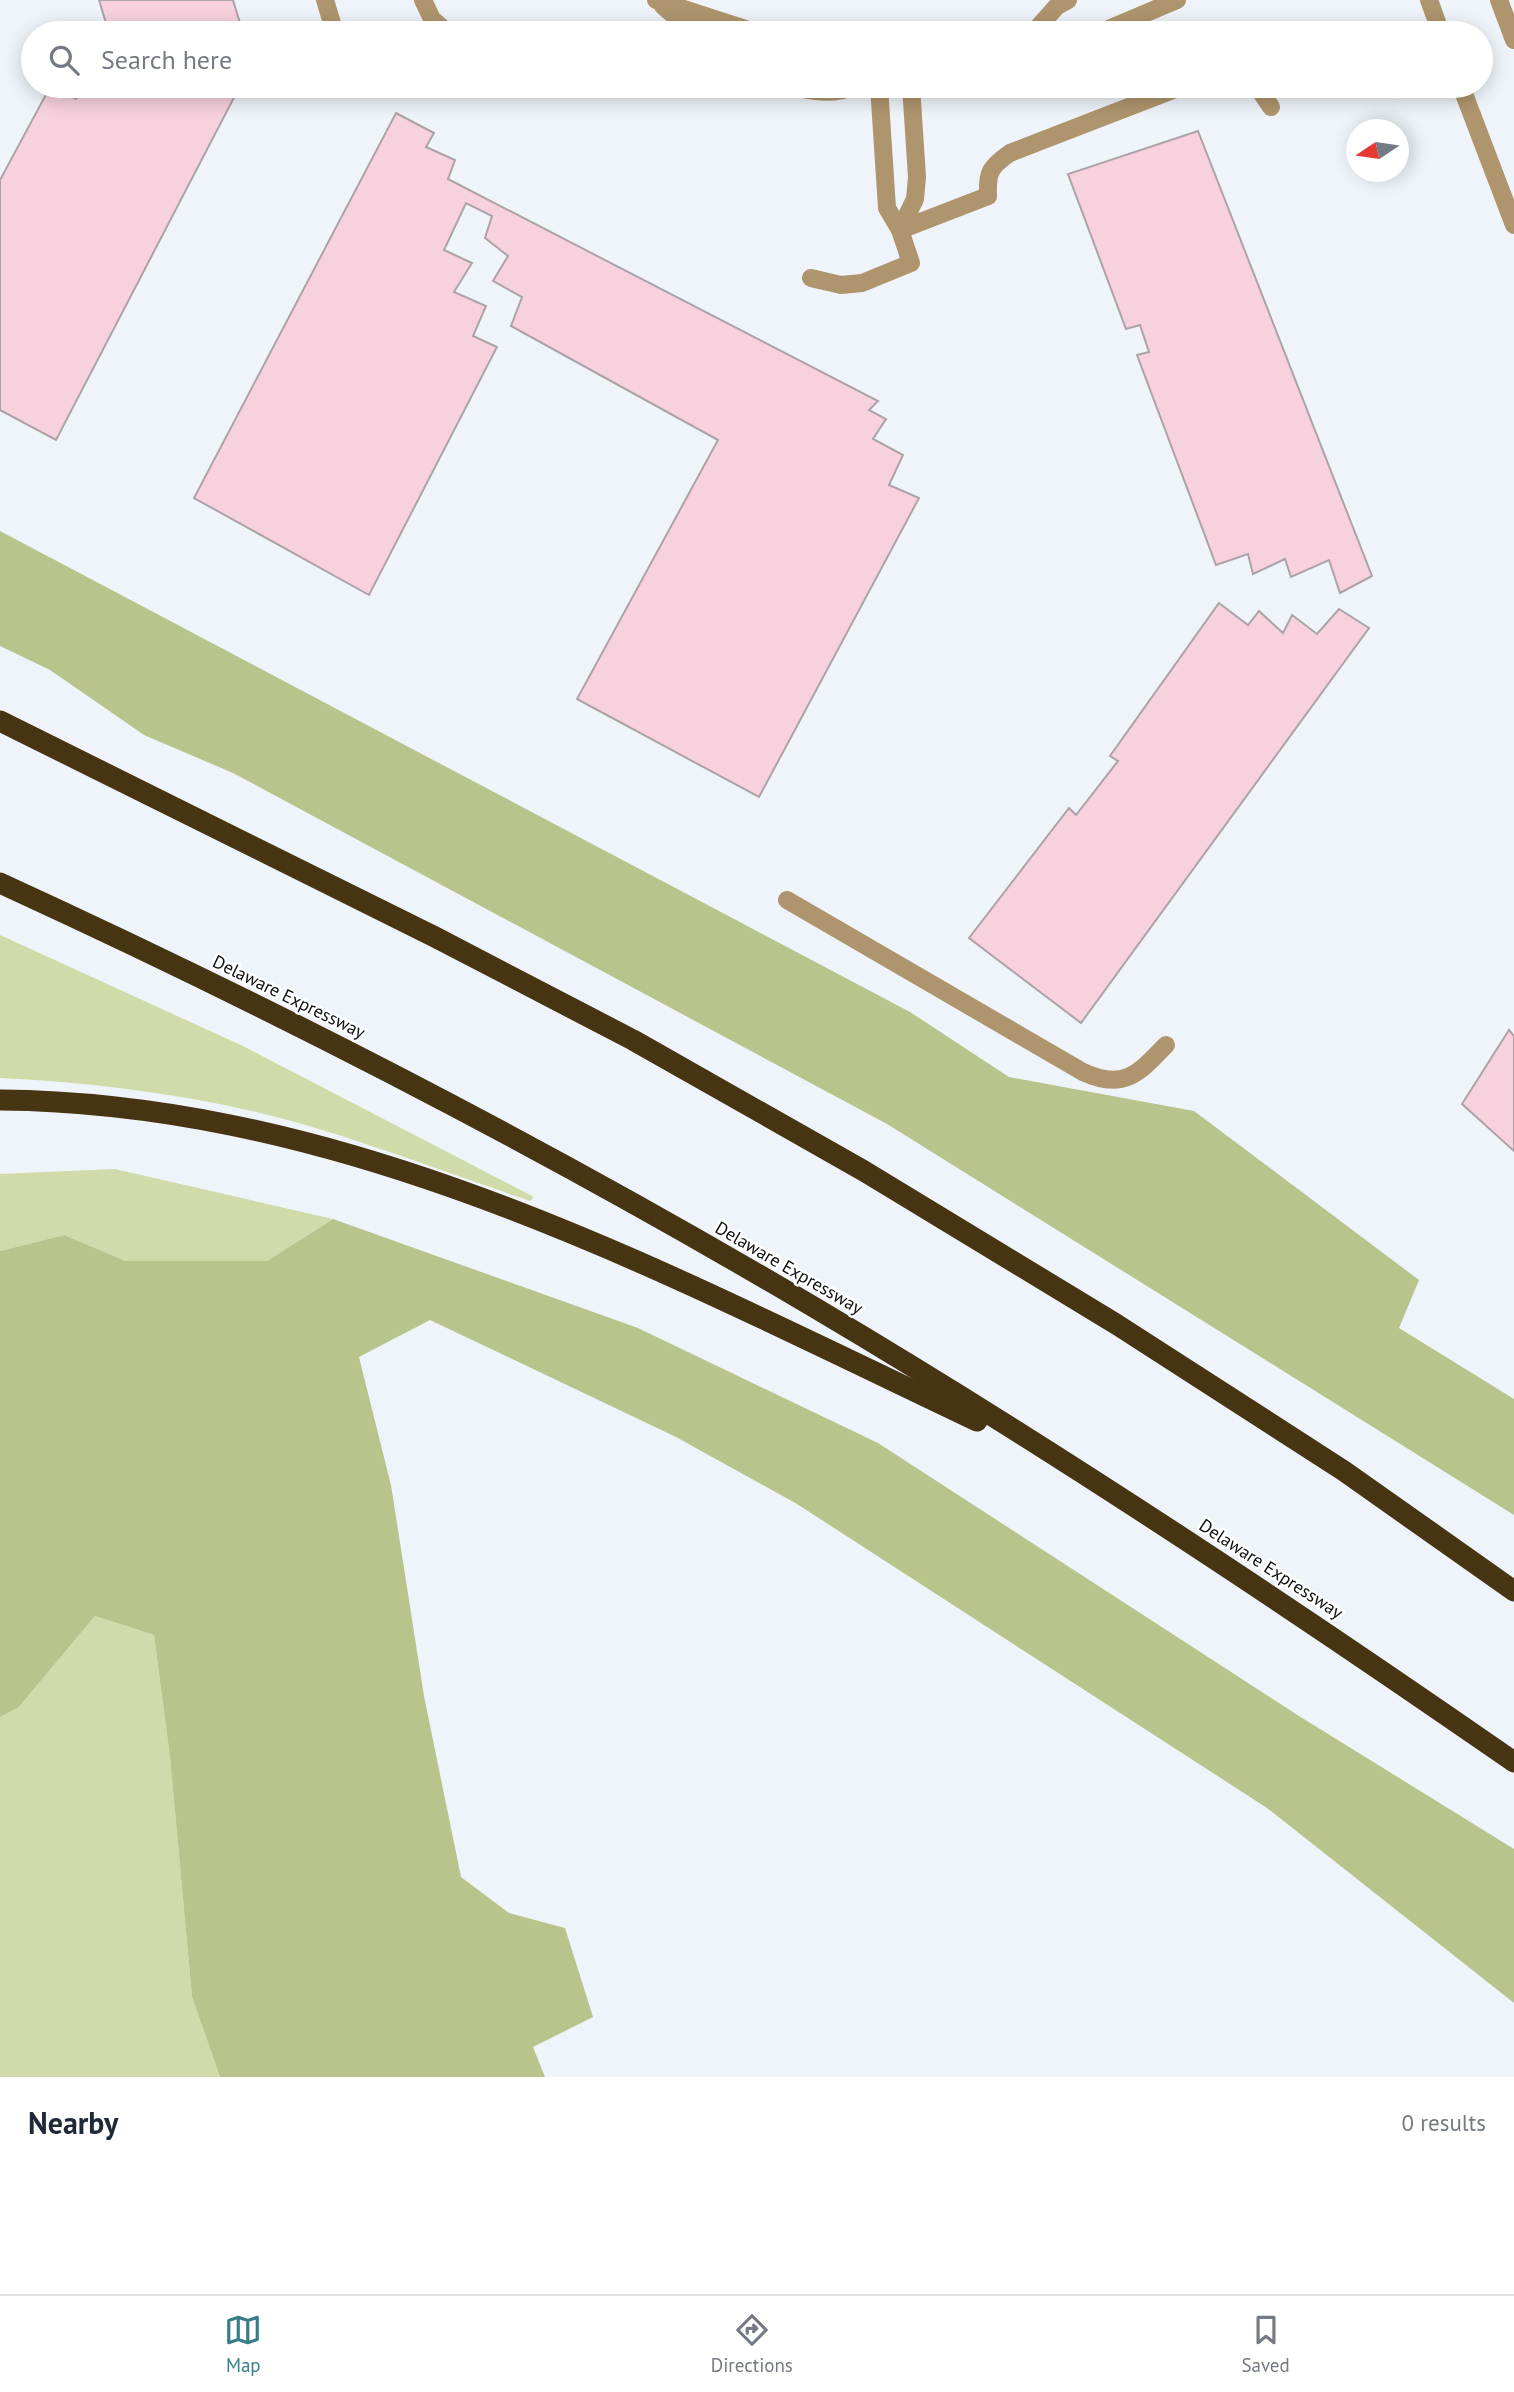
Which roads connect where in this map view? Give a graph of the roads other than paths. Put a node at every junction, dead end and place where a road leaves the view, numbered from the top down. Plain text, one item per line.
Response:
1 (325, 0) edge
2 (423, 0) edge
3 (656, 0) edge
4 (1068, 0) edge
5 (1177, 0) edge
6 (1429, 0) edge
7 (1499, 0) edge
8 (331, 21) edge
9 (434, 21) edge
10 (680, 21) edge
11 (721, 21) edge
12 (1044, 21) edge
13 (1127, 21) edge
14 (1437, 21) edge
15 (1514, 40) edge
16 (880, 98) edge
17 (912, 98) edge
18 (1152, 98) edge
19 (1264, 98) edge
20 (1466, 98) edge
21 (1270, 107) dead end
22 (1514, 225) edge
23 (900, 230) junction
24 (811, 278) dead end
25 (0, 721) edge
26 (0, 883) edge
27 (787, 900) dead end
28 (1166, 1045) dead end
29 (0, 1100) edge
30 (1074, 1467) junction
31 (1514, 1591) edge
32 (1514, 1762) edge

1 - 8 street
2 - 9 street
3 - 10 street
3 - 11 street
4 - 12 street
5 - 13 street
6 - 14 street
7 - 15 street
16 - 23 street
17 - 23 street
18 - 23 street
19 - 21 street
20 - 22 street
23 - 24 street
25 - 31 highway
26 - 30 highway, Delaware Expressway
27 - 28 street
29 - 30 highway
30 - 32 highway, Delaware Expressway

